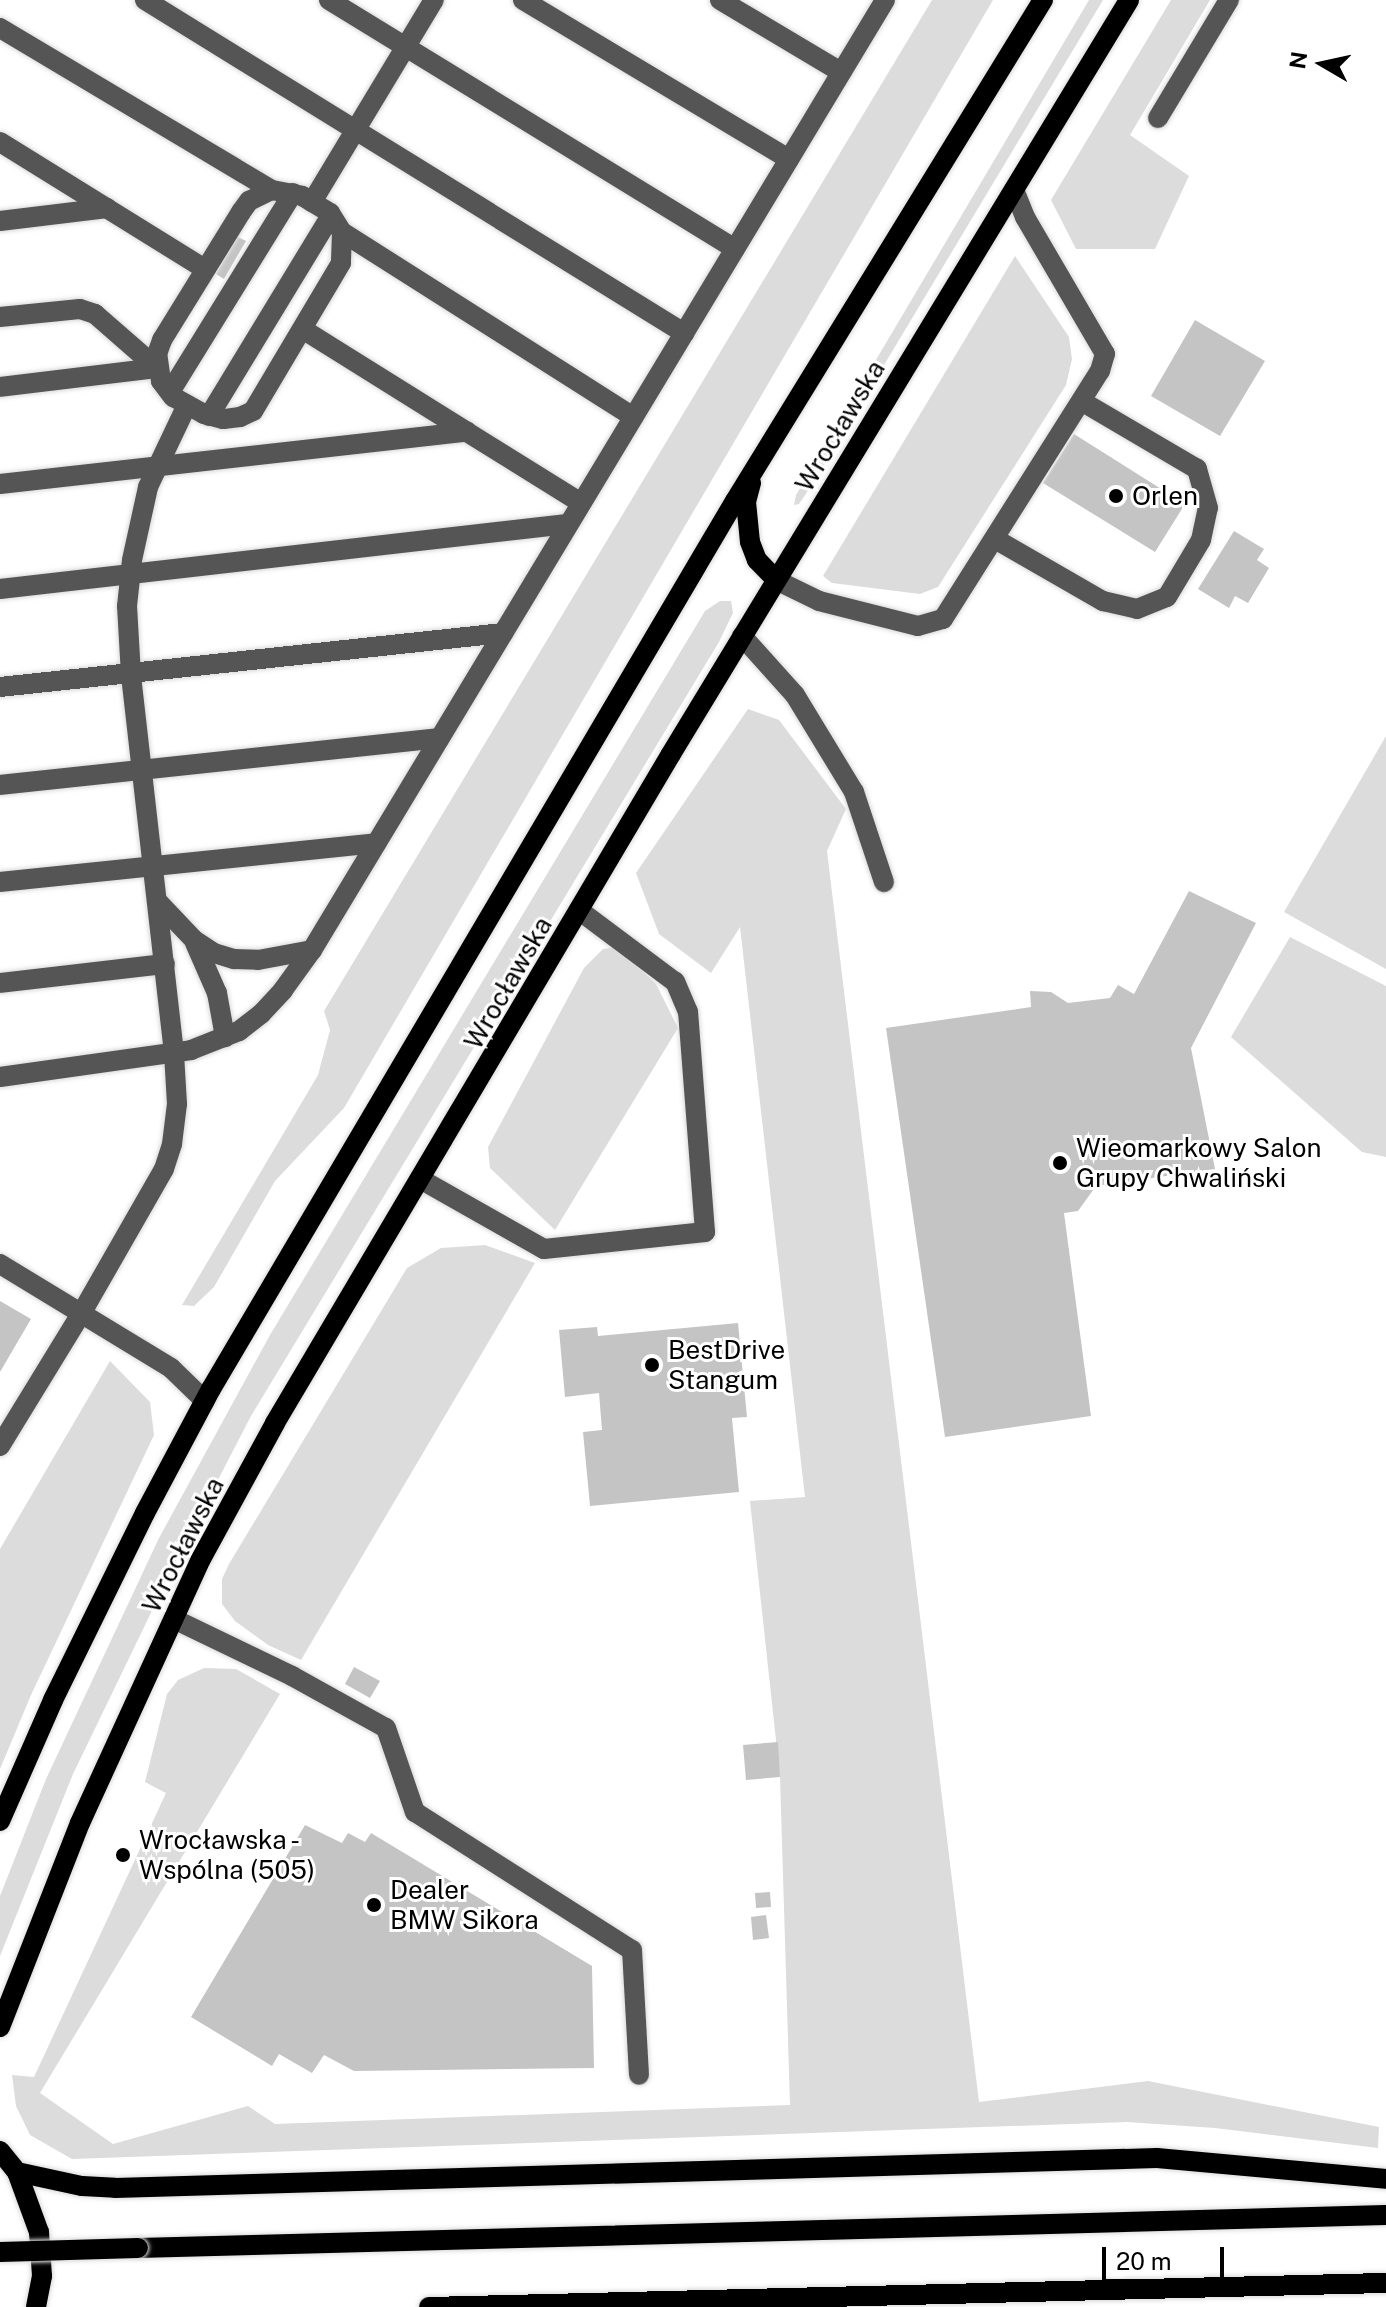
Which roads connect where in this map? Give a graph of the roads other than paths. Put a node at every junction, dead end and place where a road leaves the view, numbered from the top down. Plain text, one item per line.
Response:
1 (145, 0) edge
2 (329, 0) edge
3 (434, 0) edge
4 (523, 0) edge
5 (720, 0) edge
6 (885, 0) edge
7 (1043, 0) edge
8 (1129, 0) edge
9 (1229, 0) edge
10 (0, 28) edge
11 (406, 47) junction
12 (841, 72) junction
13 (1158, 118) dead end
14 (356, 130) junction
15 (0, 142) edge
16 (789, 159) junction
17 (272, 190) junction
18 (1014, 190) junction
19 (302, 198) junction
20 (107, 208) junction
21 (0, 221) edge
22 (337, 224) junction
23 (735, 249) junction
24 (205, 269) junction
25 (0, 317) edge
26 (304, 330) junction
27 (684, 333) junction
28 (157, 368) junction
29 (0, 387) edge
30 (170, 392) junction
31 (1081, 401) junction
32 (186, 407) junction
33 (209, 416) junction
34 (633, 417) junction
35 (467, 432) junction
36 (156, 467) junction
37 (753, 472) junction
38 (0, 484) edge
39 (581, 503) junction
40 (567, 524) junction
41 (995, 539) junction
42 (130, 574) junction
43 (776, 580) junction
44 (0, 589) edge
45 (503, 633) junction
46 (742, 636) junction
47 (131, 673) junction
48 (0, 687) edge
49 (439, 738) junction
50 (142, 770) junction
51 (0, 785) edge
52 (376, 843) junction
53 (153, 867) junction
54 (0, 882) edge
55 (884, 882) dead end
56 (158, 902) junction
57 (580, 911) junction
58 (194, 940) junction
59 (312, 950) junction
60 (165, 964) junction
61 (0, 983) edge
62 (225, 1037) junction
63 (174, 1053) junction
64 (0, 1077) edge
65 (422, 1180) junction
66 (0, 1264) edge
67 (81, 1314) junction
68 (205, 1401) junction
69 (0, 1446) edge
70 (174, 1619) junction
71 (0, 1821) edge
72 (0, 2027) edge
73 (639, 2075) dead end
74 (0, 2151) edge
75 (17, 2172) junction
76 (1386, 2179) edge
77 (1386, 2215) edge
78 (0, 2252) edge
79 (1386, 2283) edge
80 (36, 2307) edge
81 (429, 2307) edge

1 - 14 street
2 - 11 street
3 - 11 street
4 - 16 street
5 - 12 street
6 - 12 street
7 - 37 main road, Wrocławska
8 - 18 main road, Wrocławska
9 - 13 street
10 - 17 street
11 - 14 street
11 - 23 street
12 - 16 street
14 - 19 street
14 - 27 street
15 - 20 street
16 - 23 street
17 - 19 street
17 - 24 street
18 - 31 street
18 - 43 main road, Wrocławska
19 - 22 street
19 - 30 street
20 - 21 street
20 - 24 street
22 - 26 street
22 - 33 street
22 - 34 street
23 - 27 street
24 - 28 street
25 - 28 street
26 - 33 street
26 - 35 street
27 - 34 street
28 - 29 street
28 - 30 street
30 - 32 street
31 - 41 street
31 - 41 street
32 - 33 street
32 - 36 street
34 - 39 street
35 - 36 street
35 - 39 street
36 - 38 street
36 - 42 street
37 - 43 main road
37 - 68 main road, Wrocławska
39 - 40 street
40 - 42 street
40 - 45 street
41 - 43 street
42 - 44 street
42 - 47 street
43 - 46 main road, Wrocławska
45 - 47 street
45 - 49 street
46 - 55 street
46 - 57 main road, Wrocławska
47 - 48 street
47 - 50 street
49 - 50 street
49 - 52 street
50 - 51 street
50 - 53 street
52 - 53 street
52 - 59 street
53 - 54 street
53 - 56 street
56 - 58 street
56 - 60 street
57 - 65 main road, Wrocławska
57 - 65 street
58 - 59 street
58 - 62 street
59 - 62 street
60 - 61 street
60 - 63 street
62 - 63 street
63 - 64 street
63 - 67 street
65 - 70 main road, Wrocławska
66 - 67 street
67 - 68 street
67 - 69 street
68 - 71 main road, Wrocławska
70 - 72 main road, Wrocławska
70 - 73 street
74 - 75 main road
75 - 76 main road
75 - 80 main road
77 - 78 main road, bridge
79 - 81 main road

